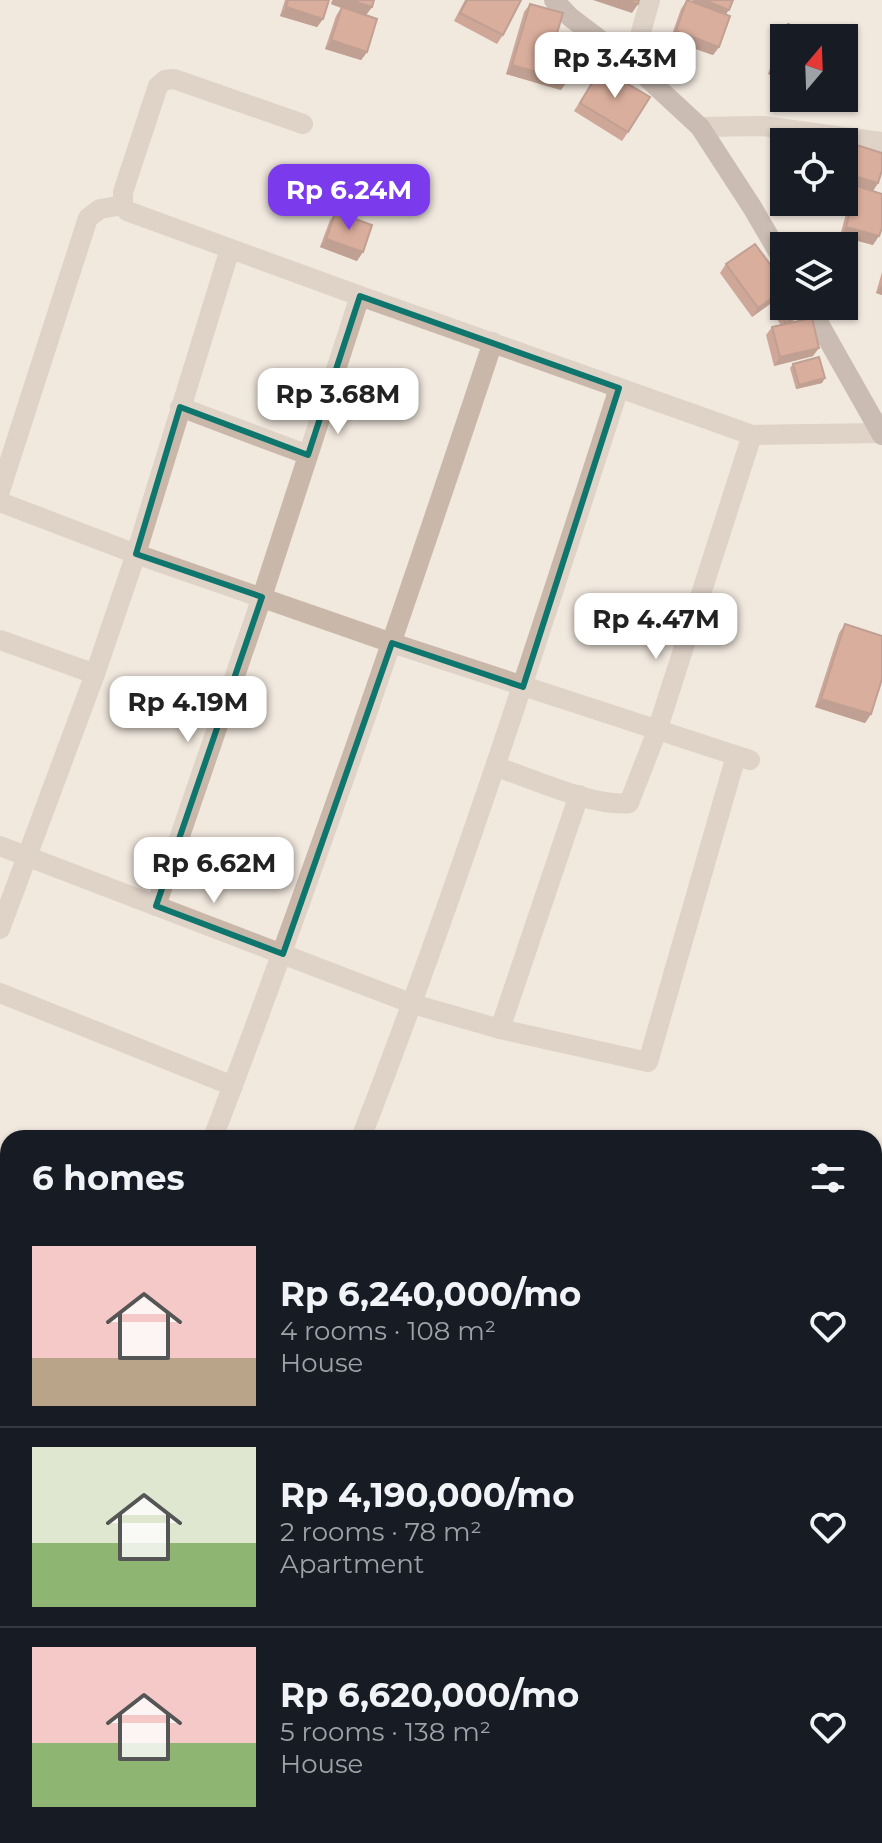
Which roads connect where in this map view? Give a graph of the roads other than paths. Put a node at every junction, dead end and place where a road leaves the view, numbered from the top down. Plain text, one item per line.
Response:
1 (554, 0) edge
2 (650, 0) edge
3 (632, 64) junction
4 (303, 124) dead end
5 (700, 127) junction
6 (882, 142) edge
7 (123, 205) junction
8 (770, 238) edge
9 (230, 249) junction
10 (360, 296) junction
11 (817, 320) edge
12 (493, 342) junction
13 (619, 388) junction
14 (180, 407) junction
15 (881, 434) edge
16 (752, 435) junction
17 (308, 455) junction
18 (0, 491) edge
19 (0, 502) edge
20 (136, 554) junction
21 (262, 597) junction
22 (0, 640) edge
23 (392, 643) junction
24 (95, 674) junction
25 (523, 687) junction
26 (657, 731) junction
27 (497, 767) junction
28 (579, 795) junction
29 (0, 846) edge
30 (28, 857) junction
31 (156, 906) junction
32 (0, 929) edge
33 (283, 954) junction
34 (0, 993) edge
35 (413, 1004) junction
36 (500, 1029) junction
37 (233, 1086) junction
38 (216, 1130) edge
39 (364, 1130) edge

1 - 3 street
2 - 3 street
3 - 5 street
4 - 7 street
5 - 6 street
5 - 8 street
7 - 9 street
7 - 18 street
9 - 10 street
9 - 14 street
10 - 12 street
10 - 17 street
11 - 15 street
12 - 13 street
12 - 23 street
13 - 16 street
13 - 25 street
14 - 17 street
14 - 20 street
15 - 16 street
16 - 26 street
17 - 21 street
19 - 20 street
20 - 21 street
20 - 24 street
21 - 23 street
21 - 31 street
22 - 24 street
23 - 25 street
23 - 33 street
24 - 30 street
25 - 26 street
25 - 27 street
26 - 28 street
26 - 36 street
27 - 28 street
27 - 35 street
28 - 36 street
29 - 30 street
30 - 31 street
30 - 32 street
31 - 33 street
33 - 35 street
33 - 37 street
34 - 37 street
35 - 36 street
35 - 39 street
37 - 38 street

